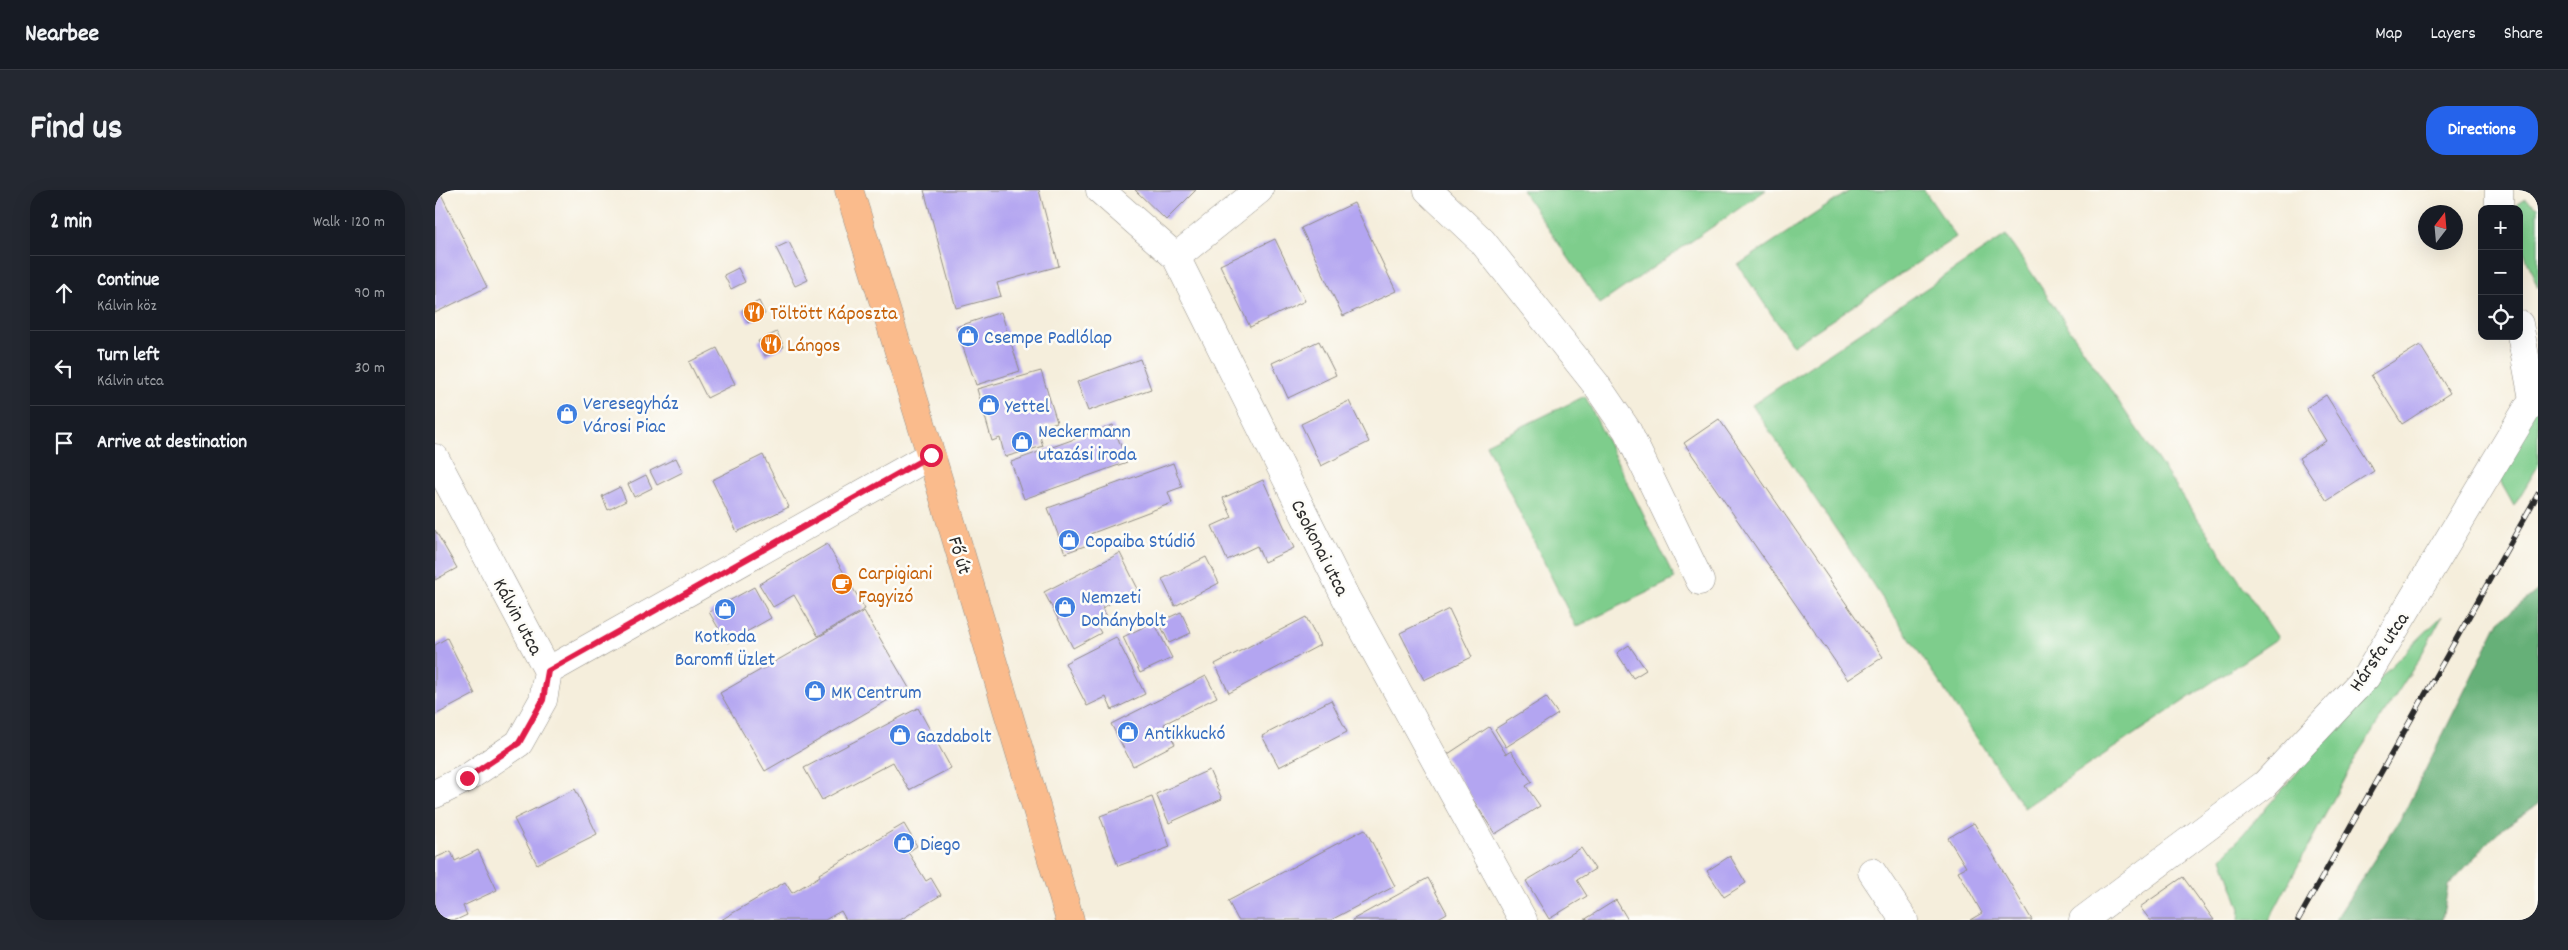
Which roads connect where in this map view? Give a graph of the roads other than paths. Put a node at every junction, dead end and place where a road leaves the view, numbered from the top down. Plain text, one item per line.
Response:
1 (849, 190) edge
2 (1100, 190) edge
3 (1259, 190) edge
4 (1427, 190) edge
5 (2499, 190) edge
6 (2499, 205) edge
7 (1176, 257) junction
8 (2522, 340) edge
9 (931, 455) junction
10 (435, 458) edge
11 (1700, 581) dead end
12 (548, 671) junction
13 (435, 794) edge
14 (1872, 872) dead end
15 (1071, 920) edge
16 (1523, 920) edge
17 (1904, 920) edge
18 (2083, 920) edge

1 - 9 main road, Fő út
2 - 7 street, Csokonai utca
3 - 7 street
4 - 11 street
5 - 6 street
7 - 16 street, Csokonai utca
8 - 18 street, Hársfa utca
9 - 12 street
9 - 15 main road, Fő út
10 - 12 street, Kálvin utca
12 - 13 street, Kálvin utca
14 - 17 street

